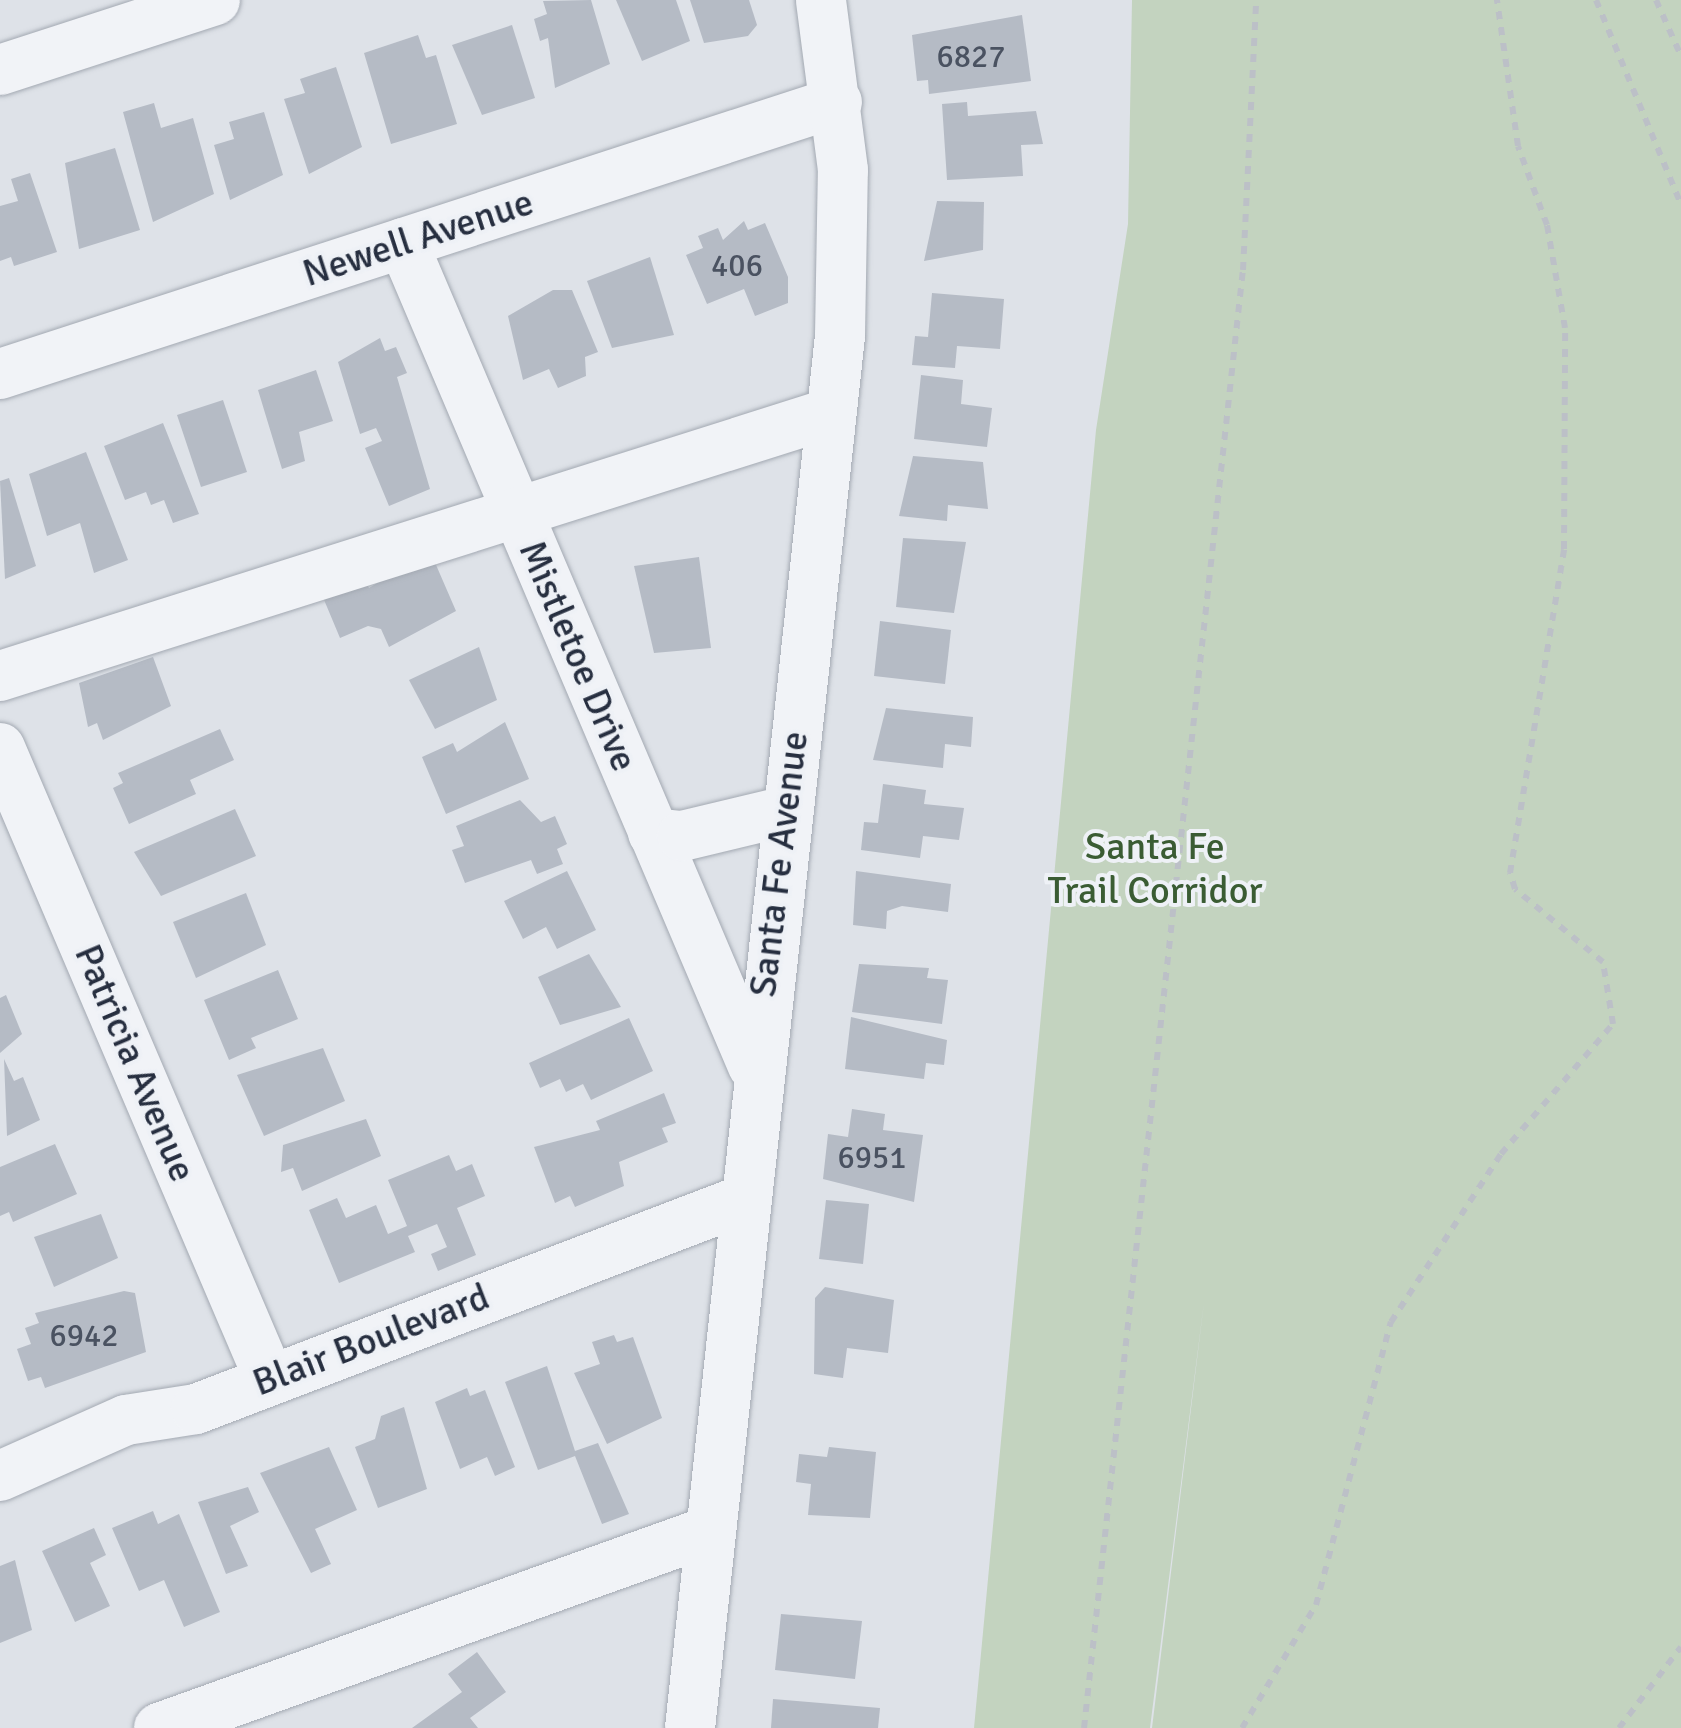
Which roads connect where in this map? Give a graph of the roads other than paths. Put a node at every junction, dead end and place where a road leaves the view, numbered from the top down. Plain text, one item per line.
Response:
1 (215, 0) edge
2 (822, 0) edge
3 (0, 70) edge
4 (836, 102) junction
5 (404, 242) junction
6 (0, 374) edge
7 (831, 413) junction
8 (518, 513) junction
9 (0, 676) edge
10 (0, 748) edge
11 (786, 811) junction
12 (653, 834) junction
13 (754, 1068) junction
14 (743, 1200) junction
15 (270, 1378) junction
16 (0, 1476) edge
17 (704, 1533) junction
18 (159, 1728) edge
19 (690, 1728) edge

1 - 3 street
2 - 4 street, Santa Fe Avenue
4 - 5 street, Newell Avenue
4 - 7 street, Santa Fe Avenue
5 - 6 street, Newell Avenue
5 - 8 street, Mistletoe Drive
7 - 8 street
7 - 11 street, Santa Fe Avenue
8 - 9 street
8 - 12 street, Mistletoe Drive
10 - 15 street, Patricia Avenue
11 - 12 street
11 - 13 street, Santa Fe Avenue
12 - 13 street, Mistletoe Drive
13 - 14 street, Santa Fe Avenue
14 - 15 street, Blair Boulevard
14 - 17 street, Santa Fe Avenue
15 - 16 street, Blair Boulevard
17 - 18 street
17 - 19 street, Santa Fe Avenue

